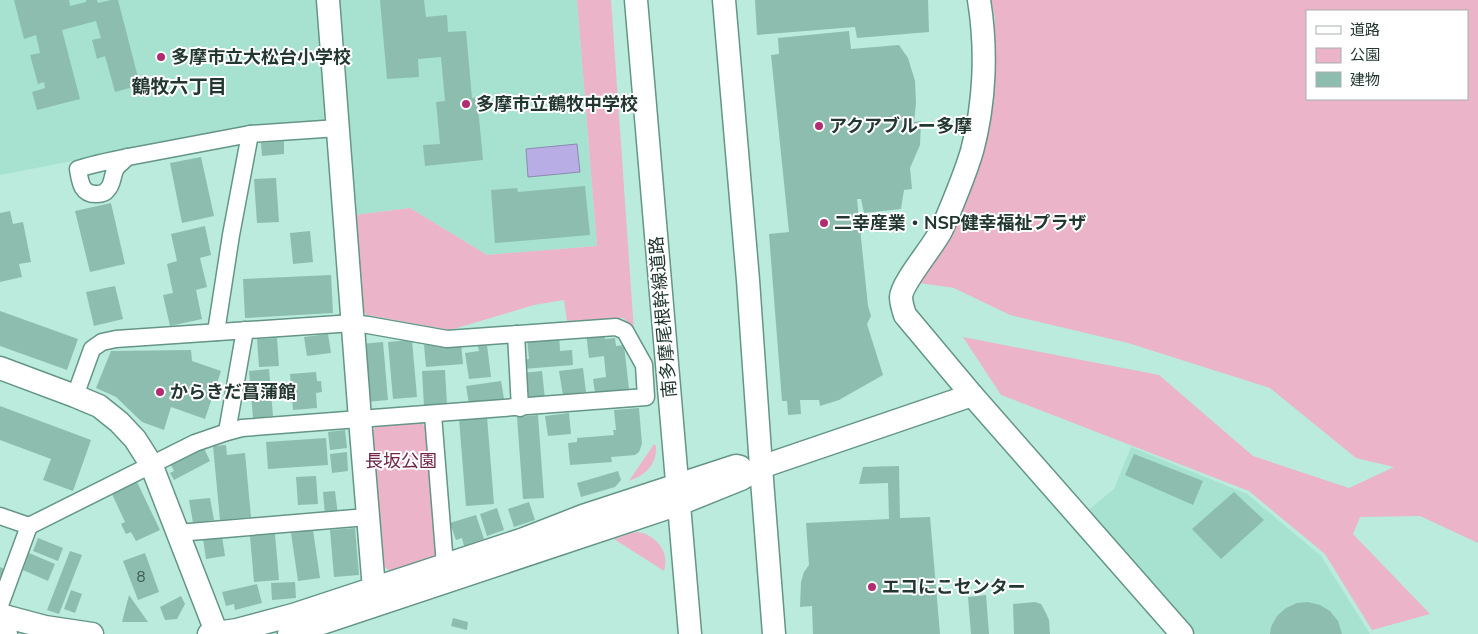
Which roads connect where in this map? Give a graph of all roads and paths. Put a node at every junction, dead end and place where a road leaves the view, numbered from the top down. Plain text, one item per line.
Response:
1 (328, 0) edge
2 (636, 0) edge
3 (724, 0) edge
4 (979, 0) edge
5 (338, 128) junction
6 (250, 134) junction
7 (127, 157) dead end
8 (352, 323) junction
9 (244, 330) junction
10 (216, 332) junction
11 (516, 334) junction
12 (0, 368) edge
13 (972, 395) junction
14 (75, 396) junction
15 (520, 408) junction
16 (433, 415) junction
17 (360, 419) junction
18 (227, 432) junction
19 (150, 464) junction
20 (761, 467) junction
21 (678, 494) junction
22 (0, 516) edge
23 (368, 517) junction
24 (29, 526) junction
25 (178, 533) junction
26 (445, 565) junction
27 (374, 588) junction
28 (0, 605) edge
29 (0, 615) edge
30 (0, 632) edge
31 (6, 634) edge
32 (92, 634) edge
33 (214, 634) edge
34 (289, 634) edge
35 (690, 634) edge
36 (774, 634) edge
37 (1182, 634) edge

1 - 5 main road
2 - 21 main road, 南多摩尾根幹線道路
3 - 20 main road
4 - 13 main road
5 - 6 street
5 - 8 main road
6 - 7 street
6 - 10 street
8 - 9 street
8 - 11 street
8 - 17 main road
9 - 10 street
9 - 18 street
10 - 14 street
11 - 15 street
11 - 15 street
12 - 14 main road
13 - 20 main road
13 - 37 main road
14 - 19 main road
15 - 16 street
16 - 17 street
16 - 26 street
17 - 18 street
17 - 23 main road
18 - 19 street
19 - 24 street
19 - 25 main road
20 - 21 main road
20 - 36 main road
21 - 26 main road
21 - 34 main road
21 - 35 main road, 南多摩尾根幹線道路
22 - 24 street
23 - 25 street
23 - 27 main road
24 - 28 street
25 - 33 main road
26 - 27 main road
27 - 33 main road
29 - 32 main road
30 - 31 main road

